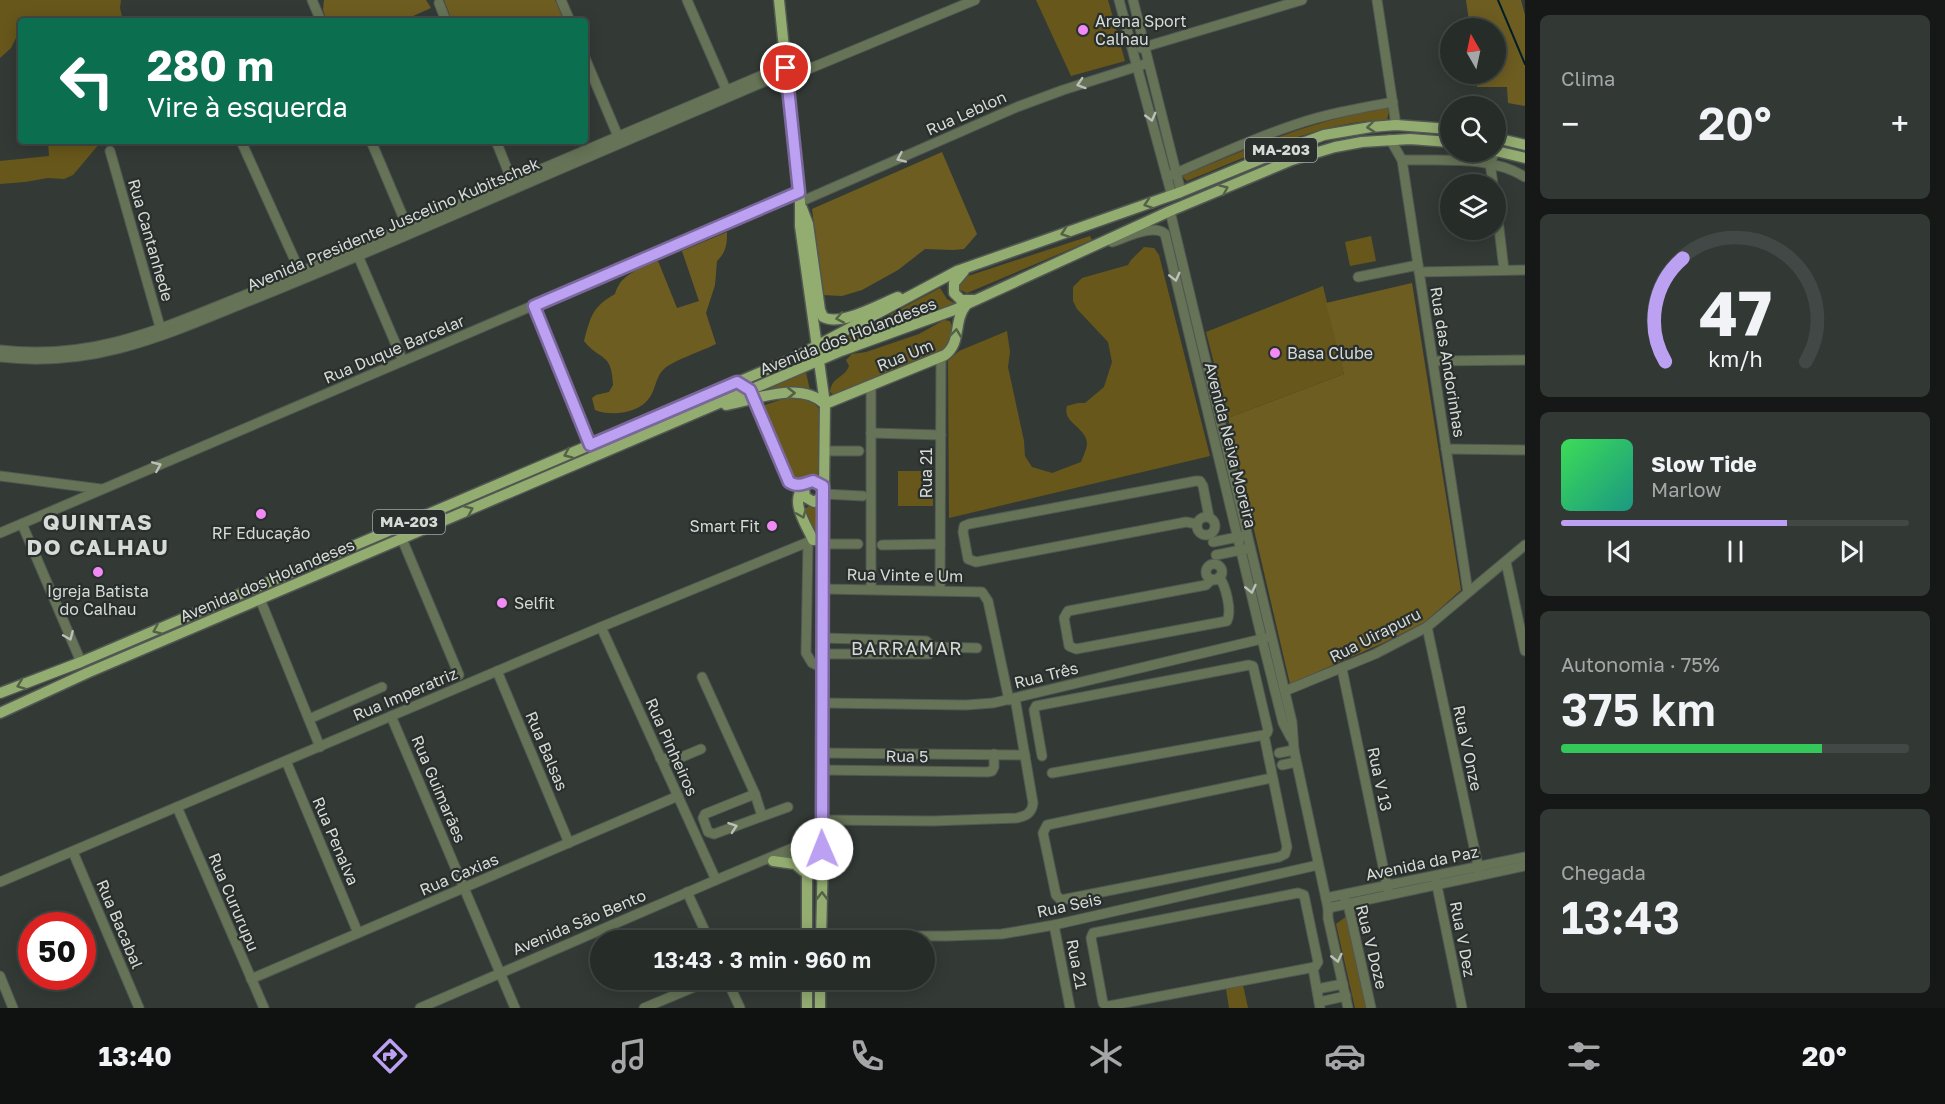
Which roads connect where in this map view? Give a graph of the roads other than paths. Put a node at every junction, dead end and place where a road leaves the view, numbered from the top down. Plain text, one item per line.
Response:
1 (312, 0) edge
2 (561, 0) edge
3 (687, 0) edge
4 (779, 0) edge
5 (975, 0) edge
6 (1119, 0) edge
7 (1133, 0) edge
8 (1302, 0) edge
9 (1377, 0) edge
10 (439, 3) dead end
11 (320, 18) edge
12 (445, 18) edge
13 (569, 18) edge
14 (1144, 47) junction
15 (1133, 51) junction
16 (1148, 63) junction
17 (588, 65) edge
18 (1137, 66) junction
19 (786, 72) junction
20 (728, 93) junction
21 (1393, 102) junction
22 (1396, 125) junction
23 (1440, 128) edge
24 (1390, 139) junction
25 (619, 140) junction
26 (1506, 140) edge
27 (1440, 142) edge
28 (243, 144) edge
29 (372, 144) edge
30 (497, 144) edge
31 (1525, 144) edge
32 (110, 151) dead end
33 (1506, 154) edge
34 (1525, 158) edge
35 (1402, 160) junction
36 (1490, 163) junction
37 (1492, 174) edge
38 (1172, 176) junction
39 (1525, 177) edge
40 (514, 185) junction
41 (1177, 194) junction
42 (800, 197) junction
43 (1170, 212) junction
44 (409, 230) junction
45 (1500, 240) edge
46 (1089, 250) junction
47 (356, 253) junction
48 (974, 265) junction
49 (1419, 269) junction
50 (1504, 270) junction
51 (1525, 270) edge
52 (302, 276) junction
53 (1358, 277) dead end
54 (933, 282) junction
55 (982, 298) junction
56 (966, 305) junction
57 (534, 306) junction
58 (161, 333) junction
59 (817, 347) junction
60 (0, 350) edge
61 (841, 351) junction
62 (0, 357) edge
63 (941, 357) junction
64 (1525, 360) edge
65 (403, 361) junction
66 (819, 361) junction
67 (1433, 361) junction
68 (737, 382) junction
69 (871, 385) junction
70 (752, 395) junction
71 (825, 404) junction
72 (871, 433) junction
73 (941, 435) junction
74 (590, 445) junction
75 (1446, 449) junction
76 (1525, 450) edge
77 (825, 451) junction
78 (859, 451) dead end
79 (0, 476) edge
80 (820, 478) junction
81 (805, 486) junction
82 (103, 489) junction
83 (824, 493) junction
84 (863, 496) dead end
85 (1209, 517) junction
86 (22, 524) junction
87 (1197, 524) junction
88 (0, 533) edge
89 (1243, 536) junction
90 (1212, 537) junction
91 (402, 539) junction
92 (817, 542) junction
93 (858, 544) dead end
94 (940, 544) junction
95 (882, 545) dead end
96 (1525, 545) edge
97 (1246, 549) junction
98 (1215, 560) junction
99 (1506, 562) junction
100 (1215, 578) junction
101 (823, 589) junction
102 (871, 589) junction
103 (940, 590) junction
104 (1467, 592) junction
105 (260, 599) junction
106 (601, 627) junction
107 (1427, 627) junction
108 (823, 638) junction
109 (1267, 638) junction
110 (933, 647) junction
111 (977, 648) dead end
112 (1525, 651) edge
113 (823, 654) junction
114 (81, 662) junction
115 (823, 668) junction
116 (1342, 669) junction
117 (497, 671) junction
118 (459, 675) dead end
119 (702, 677) dead end
120 (382, 687) dead end
121 (1285, 691) junction
122 (0, 693) edge
123 (1012, 699) junction
124 (823, 703) junction
125 (0, 713) edge
126 (392, 716) junction
127 (309, 719) junction
128 (1264, 735) junction
129 (1293, 745) junction
130 (320, 747) junction
131 (701, 749) dead end
132 (822, 753) junction
133 (1279, 753) dead end
134 (994, 754) junction
135 (1025, 754) junction
136 (1042, 756) dead end
137 (660, 758) junction
138 (286, 761) junction
139 (1296, 762) junction
140 (1282, 765) dead end
141 (822, 770) junction
142 (1052, 774) dead end
143 (1272, 778) junction
144 (755, 794) junction
145 (678, 796) junction
146 (177, 807) junction
147 (788, 807) dead end
148 (762, 816) junction
149 (822, 820) junction
150 (705, 826) junction
151 (694, 831) junction
152 (808, 842) junction
153 (569, 843) junction
154 (823, 850) junction
155 (73, 852) junction
156 (806, 858) junction
157 (773, 861) junction
158 (1525, 863) edge
159 (752, 865) junction
160 (1318, 865) junction
161 (1479, 871) junction
162 (807, 874) junction
163 (716, 880) junction
164 (1436, 880) junction
165 (0, 882) edge
166 (464, 888) junction
167 (1389, 890) junction
168 (687, 892) junction
169 (1341, 895) junction
170 (1327, 903) junction
171 (1348, 904) junction
172 (1054, 925) junction
173 (704, 930) edge
174 (807, 930) edge
175 (821, 930) edge
176 (358, 933) junction
177 (935, 936) edge
178 (1313, 968) junction
179 (500, 972) junction
180 (0, 976) edge
181 (251, 979) junction
182 (1343, 984) junction
183 (687, 990) edge
184 (732, 990) edge
185 (807, 990) edge
186 (820, 990) edge
187 (1317, 990) junction
188 (1346, 996) junction
189 (438, 1004) edge
190 (1319, 1005) edge
191 (1109, 1007) edge
192 (14, 1008) edge
193 (139, 1008) edge
194 (264, 1008) edge
195 (420, 1008) edge
196 (515, 1008) edge
197 (644, 1008) edge
198 (740, 1008) edge
199 (807, 1008) edge
200 (820, 1008) edge
201 (1070, 1008) edge
202 (1348, 1008) edge
203 (1371, 1008) edge
204 (1461, 1008) edge

1 - 11 street
2 - 13 street
3 - 20 street
4 - 19 main road
5 - 19 street, Avenida Presidente Juscelino Kubitschek
6 - 15 street
7 - 14 street
8 - 14 street
9 - 21 street
10 - 12 street
14 - 15 street
14 - 16 street
15 - 18 street
16 - 18 street, Rua Leblon
16 - 38 street
17 - 25 street
18 -> 38 street
18 -> 42 street, Rua Leblon
19 - 20 street, Avenida Presidente Juscelino Kubitschek
19 - 42 main road
20 - 25 street, Avenida Presidente Juscelino Kubitschek
21 - 22 street
21 - 38 street
22 - 23 main road, Avenida dos Holandeses / MA-203
22 -> 41 main road, Avenida dos Holandeses / MA-203
24 - 27 main road, Avenida dos Holandeses / MA-203
24 - 35 street, Rua das Andorinhas
43 -> 24 main road, Avenida dos Holandeses / MA-203
25 - 40 street, Avenida Presidente Juscelino Kubitschek
26 - 31 main road
28 - 52 street
29 - 44 street
30 - 40 street
32 - 58 street, Rua Cantanhede
33 - 34 main road
35 - 36 street
35 - 49 street, Rua das Andorinhas
36 - 37 street
36 - 39 street
38 - 41 street
40 - 44 street, Avenida Presidente Juscelino Kubitschek
41 -> 48 main road, Avenida dos Holandeses / MA-203
54 -> 42 main road
42 - 57 street, Rua Duque Barcelar
42 - 59 main road
43 - 46 main road, Avenida dos Holandeses / MA-203
43 - 89 street, Avenida Neiva Moreira
44 - 47 street, Avenida Presidente Juscelino Kubitschek
45 - 50 street
46 - 55 main road, Avenida dos Holandeses / MA-203
46 -> 89 street, Avenida Neiva Moreira
47 - 52 street, Avenida Presidente Juscelino Kubitschek
47 - 65 street
48 - 54 main road, Avenida dos Holandeses / MA-203
48 - 55 main road
49 - 50 street
49 - 53 street
49 - 67 street, Rua das Andorinhas
50 - 51 street
52 - 58 street, Avenida Presidente Juscelino Kubitschek
54 - 59 main road, Avenida dos Holandeses / MA-203
55 - 56 main road, Avenida dos Holandeses / MA-203
56 - 61 main road, Avenida dos Holandeses / MA-203
63 -> 56 main road, Rua Um
57 - 65 street, Rua Duque Barcelar
57 - 74 street
58 - 60 street, Avenida Presidente Juscelino Kubitschek
58 - 62 street, Avenida Presidente Juscelino Kubitschek
59 - 61 main road
59 - 66 main road
59 - 68 main road, Avenida dos Holandeses / MA-203
61 - 66 main road, Avenida dos Holandeses / MA-203
63 - 69 main road, Rua Um
63 - 73 street, Rua 21
64 - 67 street
82 -> 65 street, Rua Duque Barcelar
66 - 70 main road, Avenida dos Holandeses / MA-203
66 - 71 main road
67 - 75 street, Rua das Andorinhas
68 - 70 main road
68 - 74 main road, Avenida dos Holandeses / MA-203
69 - 71 main road, Rua Um
69 - 72 street
70 -> 71 main road
70 - 81 main road
91 -> 70 main road, Avenida dos Holandeses / MA-203
71 - 77 main road
72 - 73 street
72 - 102 street
73 - 94 street, Rua 21
74 -> 114 main road, Avenida dos Holandeses / MA-203
75 - 76 street
75 - 104 street, Rua das Andorinhas
77 - 78 street
77 - 80 main road
79 - 82 street
80 - 81 main road
80 - 83 main road
81 - 83 main road
81 -> 92 main road
82 - 86 street, Rua Duque Barcelar
83 - 84 street
83 - 92 main road
85 - 87 street
85 - 87 street
85 - 90 street
86 - 88 street, Rua Duque Barcelar
86 -> 114 street
87 - 90 street
89 - 90 street
89 - 97 street, Avenida Neiva Moreira
90 - 98 street
91 - 105 main road, Avenida dos Holandeses / MA-203
91 - 118 street
92 - 93 street
92 - 101 main road
92 - 106 street, Rua Imperatriz
92 - 115 street
94 - 95 street
94 - 103 street, Rua 21
96 - 99 street, Rua Uirapuru
97 - 98 street
97 - 109 street, Avenida Neiva Moreira
98 - 100 street
99 - 104 street, Rua Uirapuru
99 - 112 street
100 - 100 street
101 - 102 street, Rua Vinte e Um
101 - 108 main road
102 - 103 street, Rua Vinte e Um
103 - 123 street, Rua Vinte e Um
104 - 107 street, Rua Uirapuru
105 - 125 main road, Avenida dos Holandeses / MA-203
105 - 127 street
106 - 117 street, Rua Imperatriz
106 - 137 street, Rua Pinheiros
107 - 116 street, Rua Uirapuru
107 - 161 street, Rua V Onze
108 - 110 street
108 - 113 main road
109 - 121 street, Avenida Neiva Moreira
109 - 123 street, Rua Três
109 - 129 street, Avenida Neiva Moreira
110 - 111 street
110 - 113 street
113 - 115 main road
114 -> 122 main road, Avenida dos Holandeses / MA-203
115 - 124 main road
116 - 121 street, Rua Uirapuru
116 - 167 street, Rua V 13
117 - 126 street, Rua Imperatriz
117 - 153 street, Rua Balsas
119 - 144 street
120 - 127 street
121 - 129 street, Avenida Neiva Moreira
123 - 124 street, Rua Três
123 - 135 street
124 - 132 main road
126 - 130 street, Rua Imperatriz
126 - 166 street, Rua Guimarães
127 - 130 street
128 - 136 street
128 - 142 street
128 - 143 street
129 - 133 street
129 - 139 street, Avenida Neiva Moreira
130 - 138 street, Rua Imperatriz
131 - 137 street
132 - 134 street
132 - 141 main road
134 - 135 street
134 - 141 street, Rua 5
135 - 149 street
137 - 145 street, Rua Pinheiros
138 - 146 street, Rua Imperatriz
138 - 176 street, Rua Penalva
139 - 140 street
139 - 160 street, Avenida Neiva Moreira
141 - 149 main road
143 - 143 street
144 - 148 street
144 - 150 street
145 - 151 street, Rua Pinheiros
145 - 153 street, Rua Caxias
146 - 155 street, Rua Imperatriz
146 - 181 street, Rua Cururupu
147 - 148 street
150 -> 148 street
149 - 152 main road
149 - 154 main road
150 - 151 street
151 - 163 street, Rua Pinheiros
152 - 154 main road
152 - 156 main road
152 - 159 street, Avenida São Bento
153 - 166 street, Rua Caxias
154 - 156 main road
175 -> 154 main road
155 - 165 street, Rua Imperatriz
155 - 193 street, Rua Bacabal
156 - 157 street, Avenida São Bento
156 - 162 main road
157 - 159 street, Avenida São Bento
157 - 162 main road
158 - 161 street, Avenida da Paz
159 - 163 street, Avenida São Bento
160 - 170 street, Avenida Neiva Moreira
160 - 172 street, Rua Seis
161 - 164 street, Avenida da Paz
162 - 174 main road
163 - 168 street, Avenida São Bento
164 - 167 street, Avenida da Paz
164 - 204 street, Rua V Dez
166 - 176 street, Rua Caxias
166 - 179 street, Rua Guimarães
167 - 169 street, Avenida da Paz
167 - 171 street, Avenida da Paz
168 - 173 street
168 - 179 street, Avenida São Bento
169 - 170 street, Avenida da Paz
169 - 171 street, Rua V Doze
170 - 171 street, Avenida da Paz
170 -> 182 street, Avenida Neiva Moreira
171 - 203 street, Rua V Doze
172 - 177 street, Rua Seis
172 - 201 street, Rua 21
176 - 181 street, Rua Caxias
178 - 187 street
178 - 191 street
178 - 191 street
179 - 189 street, Avenida São Bento
179 - 196 street, Rua Guimarães
180 - 192 street
181 - 194 street, Rua Cururupu
182 - 187 street
182 - 188 street, Avenida Neiva Moreira
183 - 197 street
184 - 198 street
185 - 199 main road
186 - 200 main road
187 - 190 street
188 - 190 street
188 - 202 street, Avenida Neiva Moreira
189 - 195 street, Avenida São Bento

